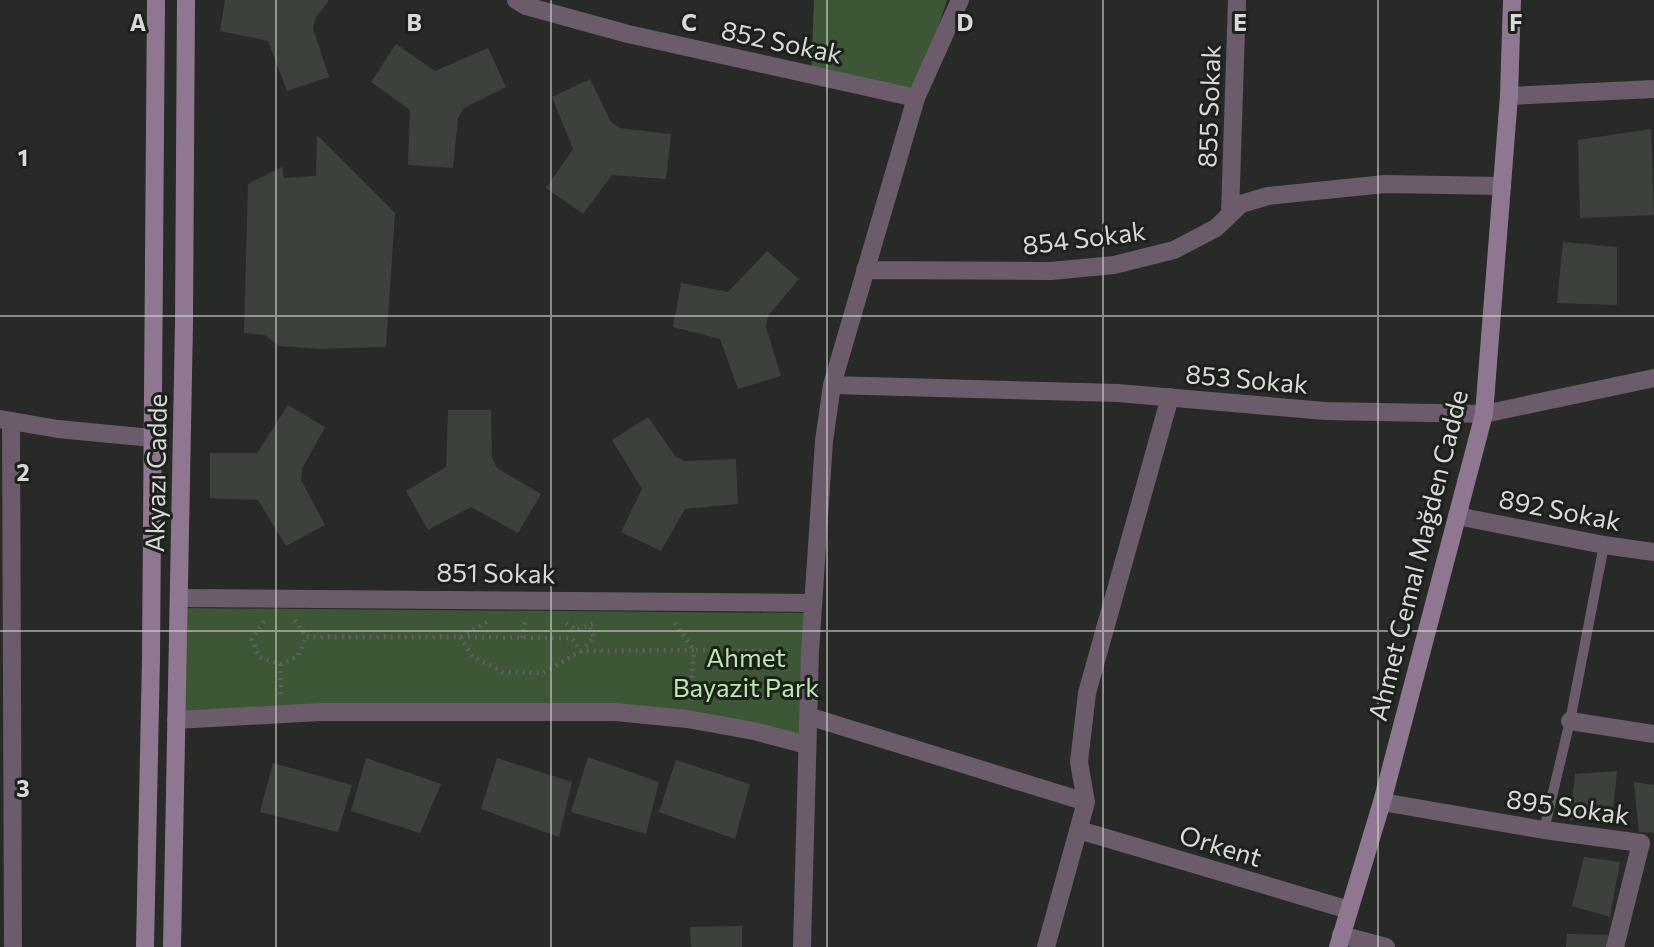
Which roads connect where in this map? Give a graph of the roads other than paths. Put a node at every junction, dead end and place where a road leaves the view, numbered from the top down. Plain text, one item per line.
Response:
1 (156, 0) edge
2 (186, 0) edge
3 (516, 0) edge
4 (960, 0) edge
5 (1237, 0) edge
6 (1512, 0) edge
7 (1654, 89) edge
8 (1509, 96) junction
9 (916, 98) junction
10 (1502, 186) junction
11 (1230, 214) junction
12 (865, 270) junction
13 (1654, 378) edge
14 (832, 384) junction
15 (1170, 397) junction
16 (1484, 414) junction
17 (6, 420) edge
18 (152, 438) junction
19 (1457, 516) junction
20 (1604, 545) junction
21 (1654, 552) edge
22 (179, 598) junction
23 (813, 603) junction
24 (808, 716) junction
25 (176, 720) junction
26 (1570, 721) junction
27 (1654, 734) edge
28 (807, 745) junction
29 (1086, 802) junction
30 (1382, 802) junction
31 (1079, 830) junction
32 (1544, 830) junction
33 (1349, 910) junction
34 (1339, 941) edge
35 (13, 947) edge
36 (145, 947) edge
37 (172, 947) edge
38 (802, 947) edge
39 (1046, 947) edge
40 (1386, 947) edge
41 (1615, 947) edge

1 - 18 main road, Akyazı Cadde
2 - 22 main road, Akyazı Cadde
3 - 9 street, 852 Sokak
4 - 9 street
5 - 11 street, 855 Sokak
6 - 8 main road, Ahmet Cemal Mağden Cadde
7 - 8 street
8 - 10 main road, Ahmet Cemal Mağden Cadde
9 - 12 street
10 - 11 street, 854 Sokak
10 - 16 main road, Ahmet Cemal Mağden Cadde
11 - 12 street, 854 Sokak
12 - 14 street
13 - 16 street, 853 Sokak
14 - 15 street, 853 Sokak
14 - 23 street
15 - 16 street, 853 Sokak
15 - 29 street
16 - 19 main road, Ahmet Cemal Mağden Cadde
17 - 18 street
17 - 35 street
18 - 36 main road, Akyazı Cadde
19 - 20 street, 892 Sokak
19 - 30 main road, Ahmet Cemal Mağden Cadde
20 - 21 street, 892 Sokak
20 - 26 lane
22 - 23 street, 851 Sokak
22 - 25 main road, Akyazı Cadde
23 - 24 street
24 - 28 street
24 - 29 street
25 - 28 street
25 - 37 main road, Akyazı Cadde
26 - 27 street
26 - 32 lane
28 - 38 street
29 - 31 street
30 - 32 street, 895 Sokak
30 - 33 main road, Ahmet Cemal Mağden Cadde
31 - 33 street, Orkent
31 - 39 street
32 - 41 street, 895 Sokak
33 - 34 main road, Ahmet Cemal Mağden Cadde
34 - 40 street

